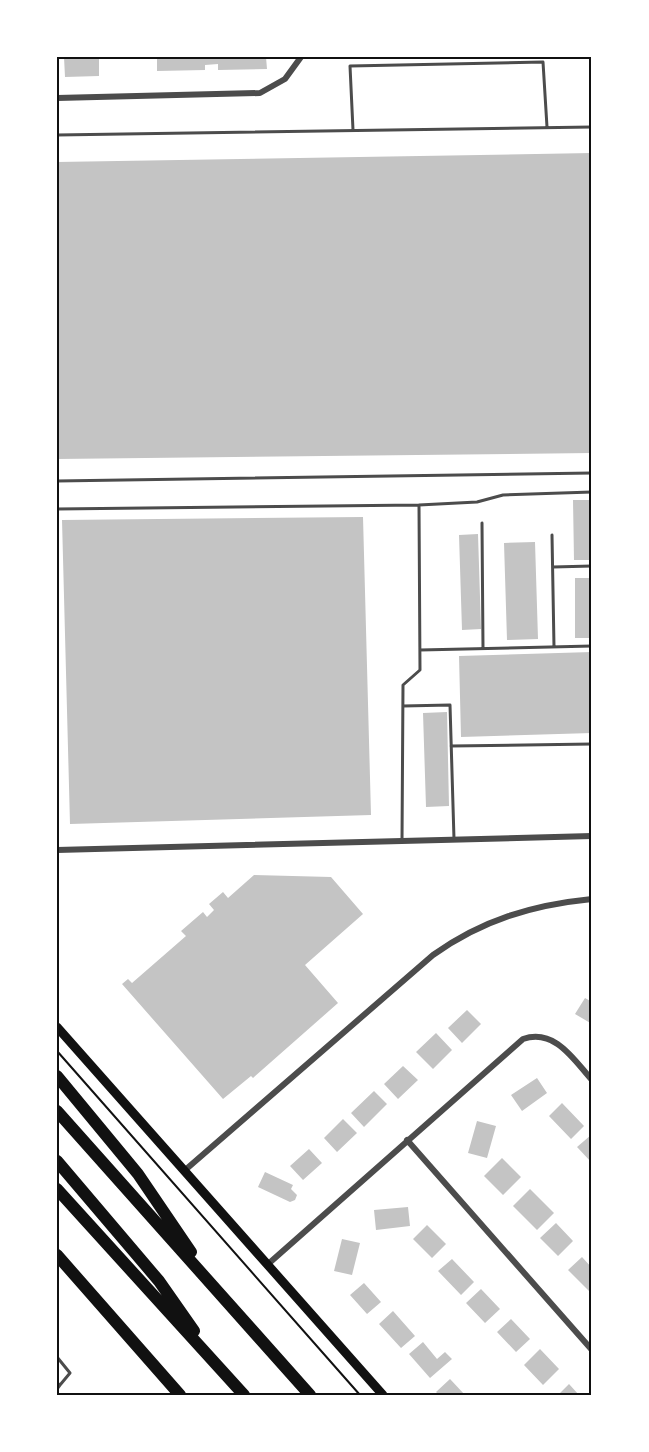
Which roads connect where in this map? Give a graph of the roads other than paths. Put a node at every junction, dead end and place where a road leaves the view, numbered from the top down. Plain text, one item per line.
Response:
1 (301, 57) edge
2 (57, 98) edge
3 (547, 127) junction
4 (592, 127) edge
5 (353, 130) junction
6 (57, 135) edge
7 (592, 472) edge
8 (57, 481) edge
9 (592, 492) edge
10 (419, 505) junction
11 (57, 509) edge
12 (482, 523) dead end
13 (552, 535) dead end
14 (592, 566) edge
15 (553, 567) junction
16 (592, 646) edge
17 (554, 647) junction
18 (483, 648) junction
19 (420, 650) junction
20 (403, 706) junction
21 (592, 744) edge
22 (452, 746) junction
23 (592, 836) edge
24 (402, 842) junction
25 (454, 842) junction
26 (57, 850) edge
27 (592, 900) edge
28 (57, 1027) edge
29 (57, 1076) edge
30 (592, 1080) edge
31 (57, 1111) edge
32 (407, 1140) junction
33 (57, 1161) edge
34 (184, 1171) junction
35 (57, 1190) edge
36 (57, 1255) edge
37 (267, 1264) junction
38 (217, 1290) junction
39 (592, 1350) edge
40 (57, 1358) edge
41 (221, 1369) junction
42 (58, 1386) edge
43 (180, 1395) edge
44 (244, 1395) edge
45 (310, 1395) edge
46 (383, 1395) edge

1 - 2 street
3 - 4 lane
3 - 5 lane
3 - 5 lane
5 - 6 lane
7 - 8 lane
9 - 10 lane
10 - 11 lane
10 - 19 lane
12 - 18 lane
13 - 15 lane
14 - 15 lane
15 - 17 lane
16 - 17 lane
17 - 18 lane
18 - 19 lane
19 - 20 lane
20 - 22 lane
20 - 24 lane
21 - 22 lane
22 - 25 lane
23 - 25 street
24 - 25 street
24 - 26 street
27 - 34 street
28 - 34 main road
29 - 38 highway
30 - 32 street
31 - 38 highway
32 - 37 street
32 - 39 street
33 - 41 highway
34 - 37 main road
35 - 41 highway
36 - 43 highway
37 - 46 main road
38 - 45 highway
40 - 42 lane
41 - 44 highway

